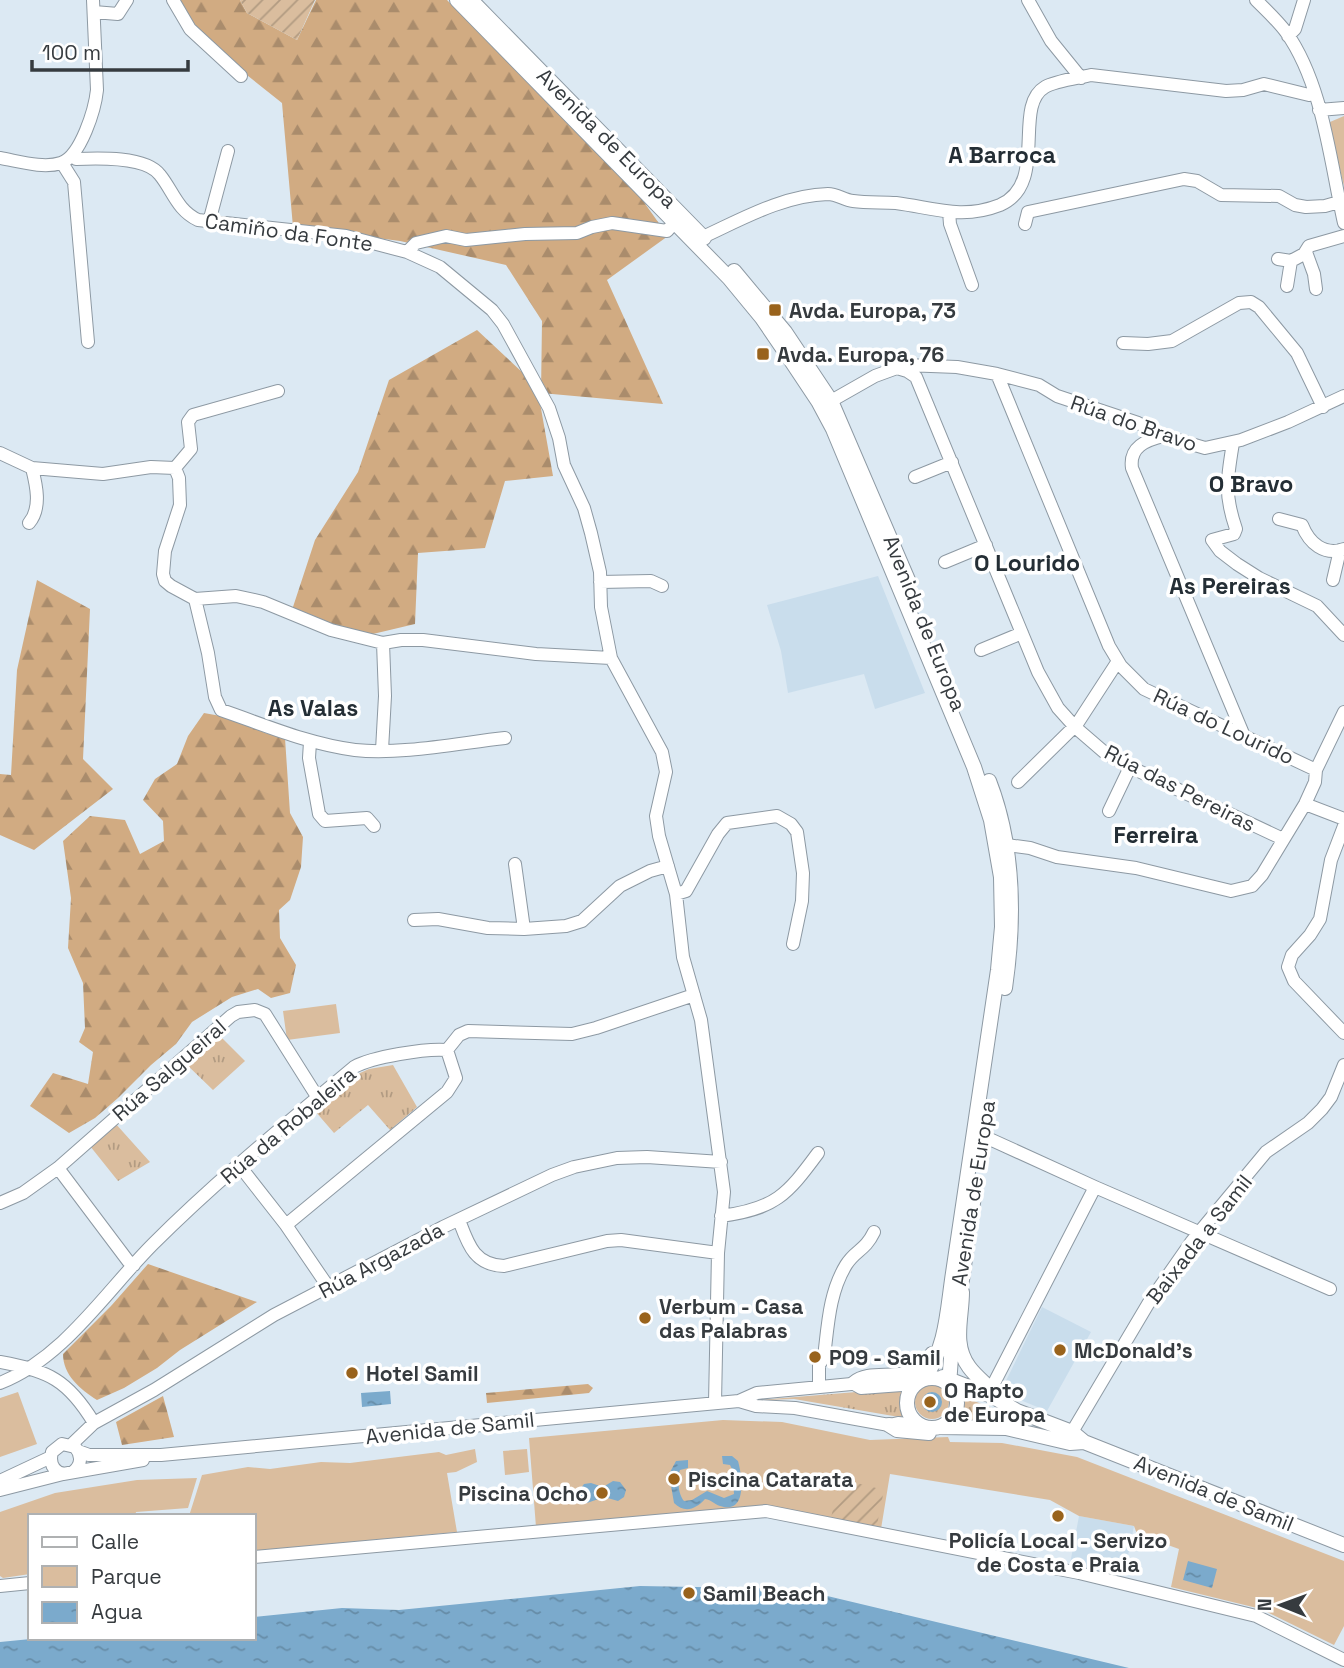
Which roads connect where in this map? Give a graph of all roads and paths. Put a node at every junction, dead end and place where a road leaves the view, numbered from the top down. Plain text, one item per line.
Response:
1 (127, 0) edge
2 (173, 0) edge
3 (457, 0) edge
4 (471, 0) edge
5 (1028, 0) edge
6 (1256, 0) edge
7 (1304, 0) edge
8 (93, 6) edge
9 (1288, 36) junction
10 (241, 76) dead end
11 (1081, 78) junction
12 (1315, 93) junction
13 (1344, 108) edge
14 (1319, 110) junction
15 (228, 151) dead end
16 (0, 158) edge
17 (67, 159) junction
18 (1339, 202) junction
19 (949, 212) junction
20 (209, 222) junction
21 (675, 222) junction
22 (1344, 223) edge
23 (1025, 224) dead end
24 (1344, 236) edge
25 (703, 237) junction
26 (407, 252) junction
27 (1306, 252) junction
28 (972, 285) dead end
29 (1287, 286) dead end
30 (1316, 289) dead end
31 (88, 342) dead end
32 (1123, 343) dead end
33 (929, 366) junction
34 (897, 368) junction
35 (997, 374) junction
36 (916, 377) junction
37 (278, 391) dead end
38 (1342, 399) edge
39 (831, 401) junction
40 (1323, 407) junction
41 (1138, 423) junction
42 (1164, 436) junction
43 (1233, 443) junction
44 (1139, 445) junction
45 (0, 453) edge
46 (952, 462) junction
47 (32, 468) junction
48 (175, 468) junction
49 (915, 477) dead end
50 (1279, 519) dead end
51 (29, 523) dead end
52 (986, 545) junction
53 (1342, 549) edge
54 (945, 562) dead end
55 (1333, 580) dead end
56 (600, 582) junction
57 (662, 586) dead end
58 (195, 598) junction
59 (1022, 633) junction
60 (1344, 635) edge
61 (383, 643) junction
62 (981, 650) dead end
63 (611, 658) junction
64 (1118, 661) junction
65 (1344, 712) edge
66 (1074, 727) junction
67 (1244, 736) junction
68 (505, 738) dead end
69 (310, 742) junction
70 (382, 750) junction
71 (1130, 767) junction
72 (1316, 770) junction
73 (1018, 782) dead end
74 (1305, 804) junction
75 (1109, 811) dead end
76 (1344, 819) edge
77 (374, 826) dead end
78 (1344, 826) edge
79 (1283, 839) junction
80 (1007, 845) junction
81 (515, 864) dead end
82 (668, 866) junction
83 (676, 894) junction
84 (414, 920) dead end
85 (524, 929) junction
86 (793, 944) dead end
87 (694, 995) junction
88 (1344, 1033) edge
89 (447, 1050) junction
90 (1344, 1065) edge
91 (318, 1097) junction
92 (983, 1136) junction
93 (818, 1153) dead end
94 (721, 1162) junction
95 (239, 1165) junction
96 (58, 1168) junction
97 (1095, 1187) junction
98 (0, 1203) edge
99 (721, 1216) junction
100 (459, 1220) junction
101 (286, 1226) junction
102 (874, 1232) dead end
103 (1200, 1233) junction
104 (718, 1253) junction
105 (134, 1265) junction
106 (957, 1280) junction
107 (329, 1288) junction
108 (1330, 1289) dead end
109 (0, 1362) edge
110 (32, 1368) junction
111 (922, 1379) junction
112 (0, 1383) edge
113 (853, 1383) junction
114 (951, 1384) junction
115 (819, 1386) junction
116 (991, 1388) junction
117 (739, 1401) junction
118 (715, 1403) junction
119 (1003, 1404) junction
120 (94, 1423) junction
121 (889, 1425) junction
122 (920, 1425) junction
123 (940, 1427) junction
124 (1014, 1432) junction
125 (1072, 1432) junction
126 (1084, 1442) junction
127 (74, 1448) junction
128 (161, 1455) junction
129 (51, 1457) junction
130 (68, 1473) junction
131 (0, 1481) edge
132 (0, 1490) edge
133 (1344, 1545) edge
134 (256, 1557) edge
135 (28, 1583) edge
136 (0, 1586) edge
137 (1344, 1660) edge

1 - 8 street
2 - 10 street
3 - 21 main road, Avenida de Europa
4 - 25 main road, Avenida de Europa
5 - 11 street
6 - 9 street
7 - 9 street
8 - 17 street
9 - 12 street
11 - 12 street
11 - 19 street
12 - 14 street
13 - 14 street
14 - 18 street
15 - 20 street
16 - 17 street, Camiño da Fonte
17 - 20 street, Camiño da Fonte
17 - 31 street
18 - 22 street
18 - 23 street
19 - 25 street
19 - 28 street
20 - 26 street, Camiño da Fonte
21 - 26 street, Avenida de Europa
21 - 106 main road, Avenida de Europa
24 - 27 street
25 - 39 main road, Avenida de Europa
26 - 56 street, Camiño da Fonte
27 - 29 street
27 - 30 street
32 - 40 street
33 - 34 street, Rúa do Bravo
33 - 35 street, Rúa do Bravo
33 - 36 street
34 - 36 street
34 - 39 street, Rúa do Bravo
35 - 41 street, Rúa do Bravo
35 - 64 street, Rúa do Lourido
36 - 46 street, Rúa das Pereiras
37 - 48 street
38 - 40 street, Rúa do Bravo
39 - 80 main road, Avenida de Europa
40 - 43 street, Rúa do Bravo
41 - 42 street, Rúa do Bravo
41 - 44 street
42 - 43 street, Rúa do Bravo
42 - 44 street
43 - 60 street
44 - 67 street
45 - 47 street
46 - 49 street
46 - 52 street, Rúa das Pereiras
47 - 48 street
47 - 51 street
48 - 58 street
50 - 53 street
52 - 54 street
52 - 59 street, Rúa das Pereiras
53 - 55 street
56 - 57 street
56 - 63 street, Camiño da Fonte
58 - 61 street
58 - 69 street
59 - 62 street
59 - 66 street, Rúa das Pereiras
61 - 63 street
61 - 70 street
63 - 82 street, Camiño da Fonte
64 - 66 street
64 - 67 street, Rúa do Lourido
65 - 72 street
66 - 71 street, Rúa das Pereiras
66 - 73 street
67 - 72 street, Rúa do Lourido
68 - 70 street
69 - 70 street
69 - 77 street
71 - 75 street
71 - 79 street, Rúa das Pereiras
72 - 74 street
74 - 76 street
74 - 79 street
78 - 88 street
79 - 80 street, Rúa das Pereiras
80 - 92 main road, Avenida de Europa
81 - 85 street
82 - 83 street, Camiño da Fonte
82 - 85 street
83 - 86 street
83 - 87 street, Camiño da Fonte
84 - 85 street
87 - 89 street
87 - 94 street, Camiño da Fonte
89 - 91 street, Rúa da Robaleira
89 - 101 street
90 - 103 street, Baixada a Samil
91 - 95 street, Rúa da Robaleira
91 - 96 street, Rúa Salgueiral
92 - 97 street
92 - 106 main road, Avenida de Europa
93 - 99 street
94 - 99 street, Camiño da Fonte
94 - 100 street, Rúa Argazada
95 - 101 street
95 - 105 street, Rúa da Robaleira
96 - 98 street, Rúa Salgueiral
96 - 105 street
97 - 103 street
97 - 116 street
99 - 104 street, Camiño da Fonte
100 - 104 street
100 - 107 street, Rúa Argazada
101 - 107 street
102 - 115 street
103 - 108 street
103 - 125 street, Baixada a Samil
104 - 118 street, Camiño da Fonte
105 - 110 street, Rúa da Robaleira
106 - 111 main road, Avenida de Europa
106 - 113 main road
106 - 114 main road, Avenida de Europa
106 - 116 main road
107 - 120 street, Rúa Argazada
109 - 110 street
110 - 112 street, Rúa da Robaleira
110 - 120 street
111 - 113 street, Avenida de Samil
111 - 114 main road, Avenida de Samil
111 - 122 main road
113 - 115 street, Avenida de Samil
114 - 119 main road, Avenida de Samil
114 - 123 main road
115 - 117 street, Avenida de Samil
116 - 119 main road
117 - 118 street, Avenida de Samil
117 - 121 street, Avenida de Samil
118 - 128 street, Avenida de Samil
119 - 125 main road, Avenida de Samil
120 - 127 street, Rúa Argazada
121 - 122 street, Avenida de Samil
121 - 124 main road, Avenida de Samil
122 - 123 main road
123 - 124 main road, Avenida de Samil
124 - 126 main road, Avenida de Samil
125 - 126 main road, Avenida de Samil
126 - 133 main road, Avenida de Samil
127 - 128 street, Avenida de Samil
127 - 129 street
127 - 130 street
128 - 130 street, Avenida de Samil
129 - 130 street
129 - 131 street
130 - 132 street, Avenida de Samil
134 - 137 street
135 - 136 street

